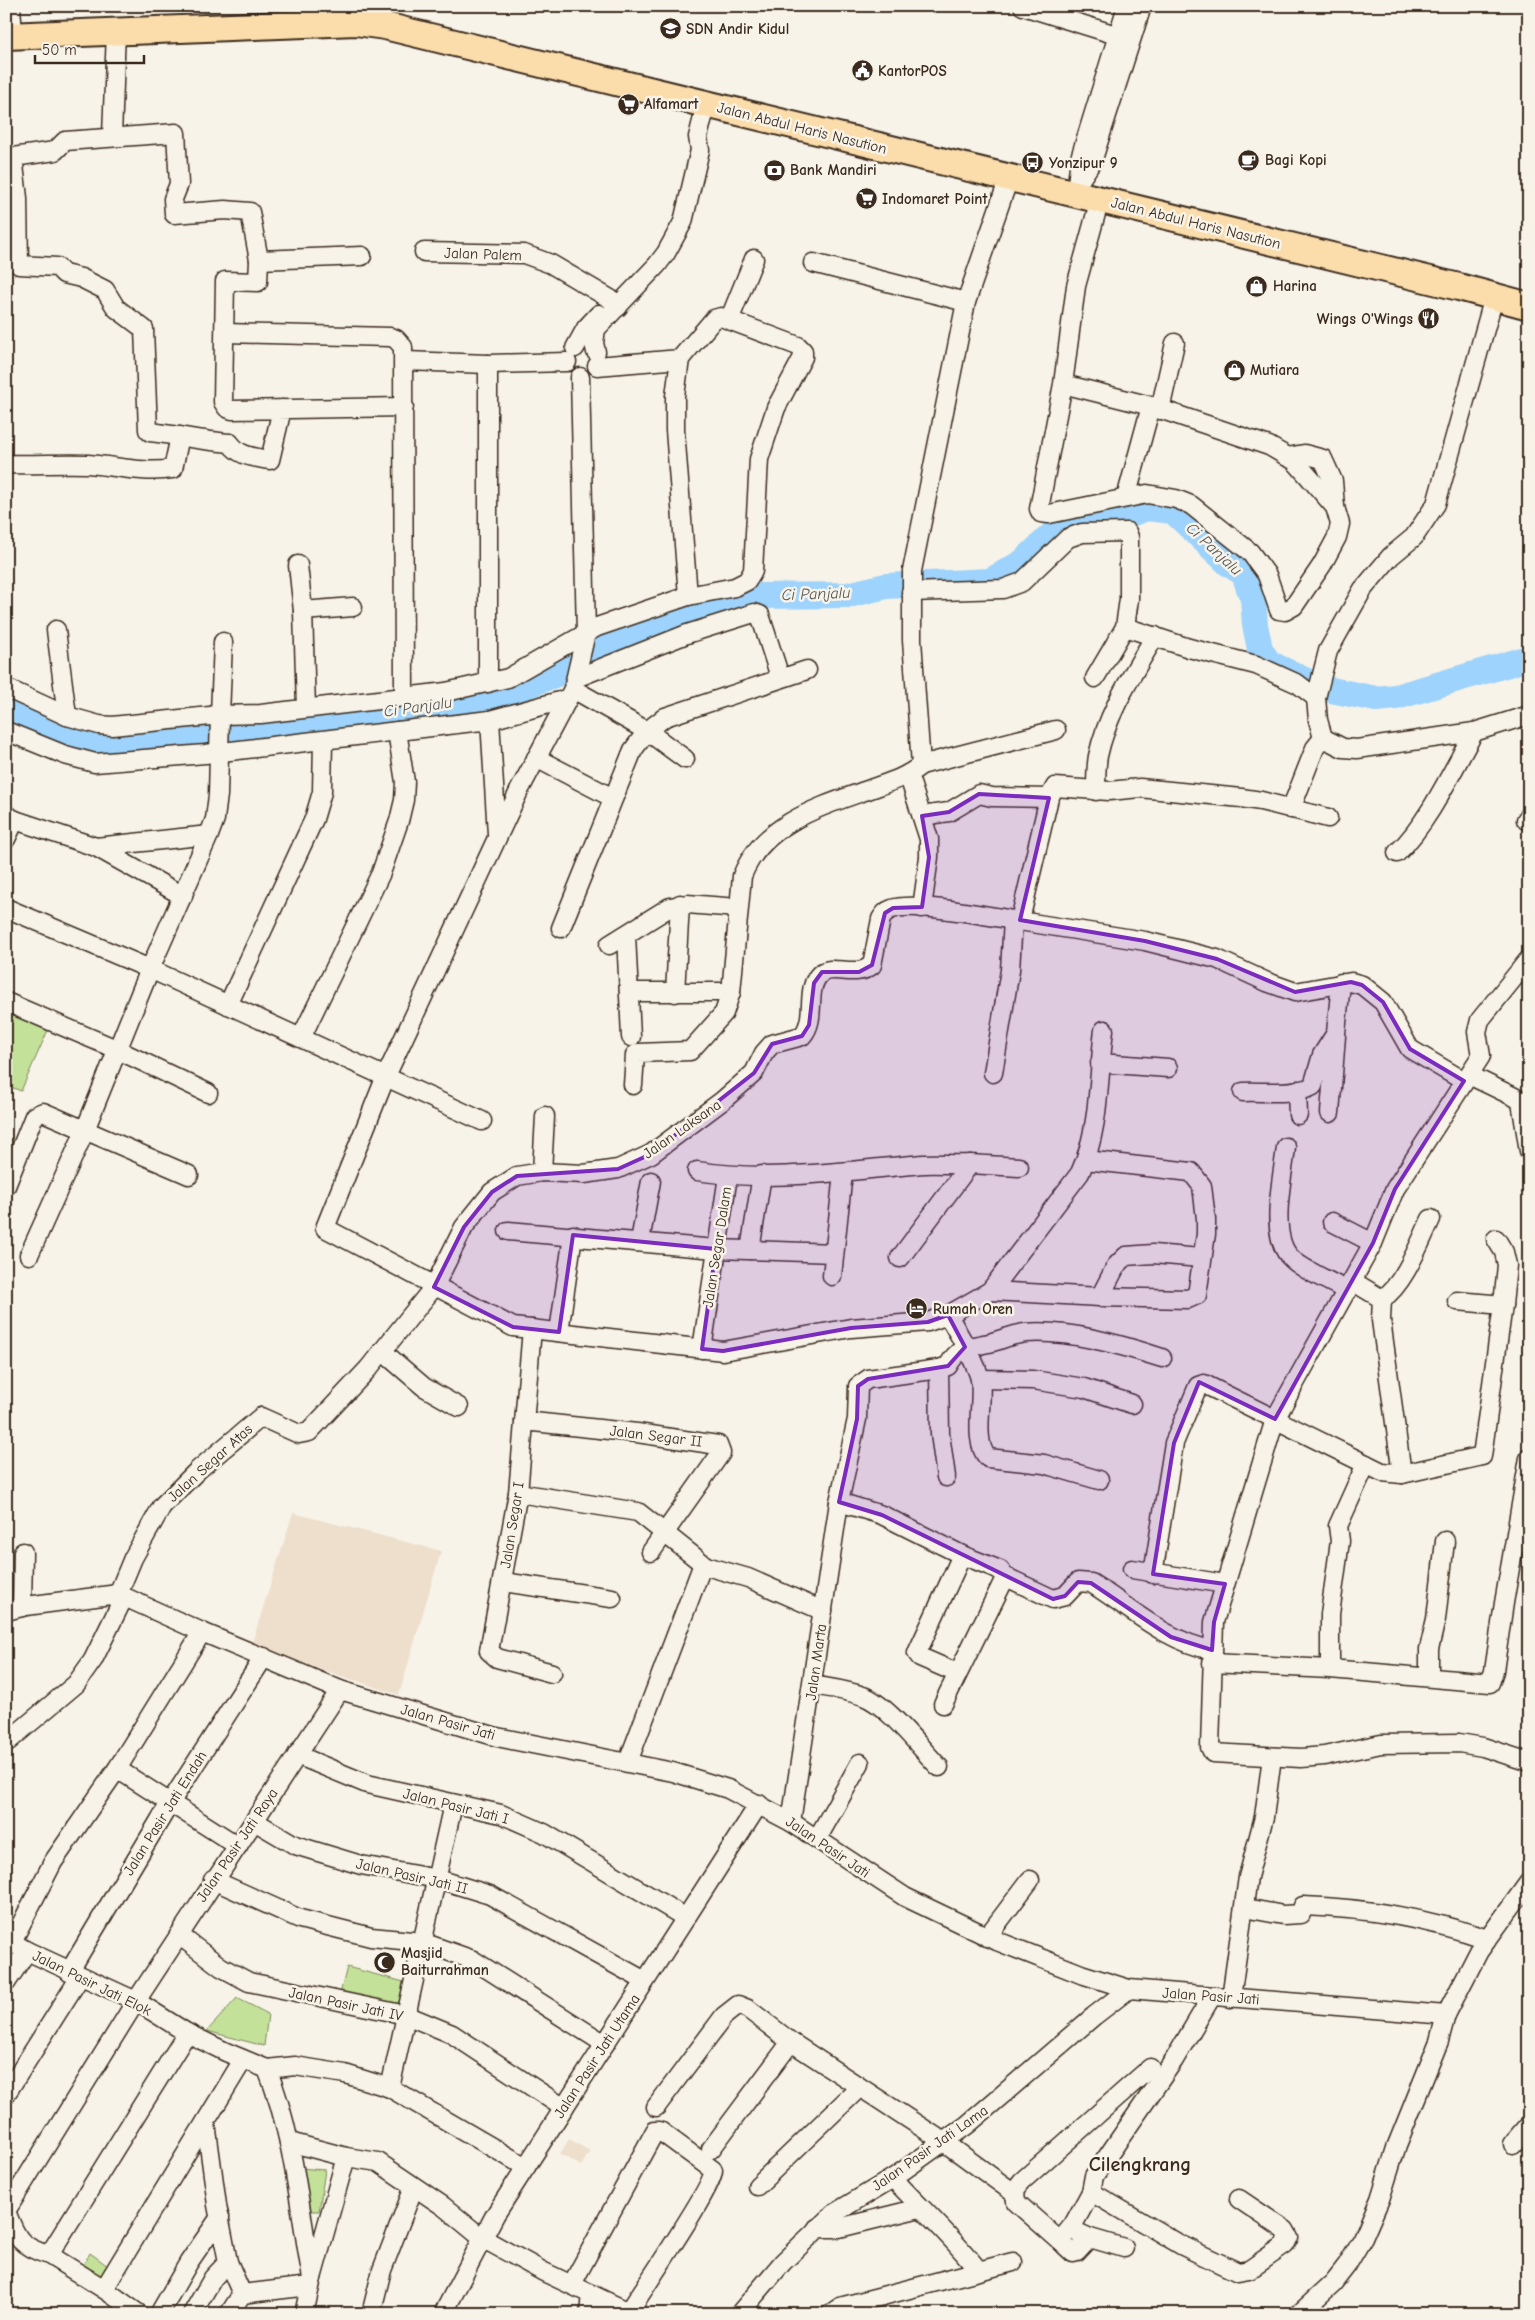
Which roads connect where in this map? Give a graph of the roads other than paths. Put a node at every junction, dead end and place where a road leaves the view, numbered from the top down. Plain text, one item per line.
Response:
1 (11, 6) edge
2 (1023, 6) edge
3 (1127, 6) edge
4 (1142, 6) edge
5 (116, 31) junction
6 (10, 35) edge
7 (1125, 37) junction
8 (706, 105) junction
9 (112, 136) junction
10 (1009, 178) junction
11 (1085, 191) junction
12 (424, 252) dead end
13 (362, 256) dead end
14 (754, 259) dead end
15 (258, 260) junction
16 (812, 262) dead end
17 (13, 265) edge
18 (1494, 296) junction
19 (966, 302) junction
20 (615, 303) junction
21 (1529, 306) edge
22 (730, 318) junction
23 (225, 333) junction
24 (1175, 343) dead end
25 (571, 355) junction
26 (597, 359) junction
27 (680, 359) junction
28 (405, 361) junction
29 (488, 364) junction
30 (580, 377) junction
31 (1063, 384) junction
32 (404, 407) junction
33 (1156, 408) junction
34 (282, 409) junction
35 (180, 436) junction
36 (6, 464) edge
37 (1126, 498) junction
38 (298, 565) dead end
39 (911, 590) junction
40 (688, 596) junction
41 (353, 606) dead end
42 (303, 612) junction
43 (1125, 626) junction
44 (56, 630) dead end
45 (1155, 636) junction
46 (585, 639) junction
47 (222, 642) dead end
48 (806, 670) dead end
49 (780, 677) junction
50 (1095, 678) dead end
51 (488, 683) junction
52 (574, 683) junction
53 (6, 688) edge
54 (1317, 696) junction
55 (404, 697) junction
56 (306, 708) junction
57 (1529, 715) edge
58 (67, 716) junction
59 (219, 719) junction
60 (490, 720) junction
61 (1056, 730) dead end
62 (6, 731) edge
63 (647, 731) junction
64 (397, 732) junction
65 (1474, 732) junction
66 (1323, 738) junction
67 (323, 741) junction
68 (218, 747) junction
69 (536, 758) junction
70 (685, 759) dead end
71 (915, 770) junction
72 (1096, 791) junction
73 (613, 798) junction
74 (1049, 798) junction
75 (1291, 809) junction
76 (922, 816) junction
77 (11, 818) edge
78 (1328, 818) dead end
79 (209, 836) junction
80 (497, 837) junction
81 (6, 839) edge
82 (96, 847) junction
83 (1396, 853) dead end
84 (183, 896) junction
85 (680, 904) junction
86 (6, 908) edge
87 (738, 908) junction
88 (922, 908) junction
89 (1016, 920) junction
90 (561, 928) dead end
91 (626, 935) junction
92 (610, 945) dead end
93 (1529, 960) edge
94 (150, 969) junction
95 (1342, 983) junction
96 (629, 992) junction
97 (732, 992) junction
98 (675, 993) junction
99 (6, 1002) edge
100 (228, 1005) junction
101 (1104, 1030) dead end
102 (1336, 1033) junction
103 (631, 1037) dead end
104 (301, 1038) junction
105 (116, 1049) junction
106 (1100, 1063) junction
107 (1168, 1068) dead end
108 (993, 1073) dead end
109 (386, 1076) junction
110 (1467, 1078) junction
111 (633, 1085) dead end
112 (1297, 1090) junction
113 (1243, 1092) dead end
114 (208, 1093) dead end
115 (1525, 1103) edge
116 (1330, 1113) dead end
117 (1298, 1115) dead end
118 (545, 1116) dead end
119 (482, 1121) dead end
120 (84, 1131) junction
121 (1286, 1147) dead end
122 (1529, 1150) edge
123 (1086, 1160) junction
124 (970, 1164) junction
125 (1019, 1166) dead end
126 (697, 1171) dead end
127 (542, 1172) junction
128 (843, 1173) junction
129 (189, 1175) dead end
130 (762, 1175) junction
131 (728, 1176) junction
132 (650, 1181) dead end
133 (6, 1186) edge
134 (1431, 1219) dead end
135 (1332, 1222) dead end
136 (508, 1231) dead end
137 (573, 1236) junction
138 (1496, 1239) dead end
139 (640, 1241) junction
140 (1373, 1243) junction
141 (716, 1249) junction
142 (750, 1250) junction
143 (834, 1253) junction
144 (29, 1255) dead end
145 (900, 1258) dead end
146 (1201, 1258) junction
147 (832, 1276) dead end
148 (1350, 1286) junction
149 (434, 1287) junction
150 (990, 1291) junction
151 (1100, 1297) junction
152 (1382, 1299) junction
153 (1457, 1302) dead end
154 (1504, 1305) junction
155 (948, 1316) junction
156 (532, 1329) junction
157 (559, 1332) junction
158 (965, 1347) junction
159 (702, 1349) junction
160 (382, 1351) junction
161 (1162, 1358) dead end
162 (939, 1369) junction
163 (980, 1378) junction
164 (1132, 1404) dead end
165 (459, 1408) dead end
166 (1275, 1419) junction
167 (524, 1422) junction
168 (1529, 1458) edge
169 (1366, 1464) junction
170 (1402, 1474) junction
171 (946, 1476) dead end
172 (1099, 1480) dead end
173 (518, 1493) junction
174 (839, 1502) junction
175 (665, 1532) junction
176 (1445, 1541) dead end
177 (23, 1552) dead end
178 (651, 1552) dead end
179 (962, 1555) junction
180 (706, 1566) junction
181 (1132, 1569) dead end
182 (1153, 1574) junction
183 (1004, 1576) junction
184 (503, 1582) junction
185 (1225, 1584) junction
186 (121, 1595) junction
187 (612, 1598) dead end
188 (14, 1609) edge
189 (823, 1611) junction
190 (202, 1632) junction
191 (1212, 1656) junction
192 (264, 1657) junction
193 (1330, 1668) junction
194 (552, 1673) dead end
195 (957, 1673) junction
196 (1429, 1677) junction
197 (813, 1685) junction
198 (340, 1690) junction
199 (943, 1704) dead end
200 (6, 1742) edge
201 (297, 1755) junction
202 (1272, 1757) junction
203 (628, 1762) junction
204 (1529, 1762) edge
205 (860, 1763) dead end
206 (938, 1767) dead end
207 (117, 1769) junction
208 (170, 1803) junction
209 (453, 1804) junction
210 (759, 1804) junction
211 (254, 1821) junction
212 (791, 1822) junction
213 (817, 1839) junction
214 (238, 1846) junction
215 (438, 1879) junction
216 (214, 1880) junction
217 (1030, 1880) dead end
218 (1529, 1882) edge
219 (1245, 1908) junction
220 (686, 1918) junction
221 (179, 1935) junction
222 (987, 1936) junction
223 (1487, 1939) junction
224 (422, 1942) junction
225 (27, 1951) junction
226 (75, 1974) junction
227 (645, 1982) junction
228 (6, 1983) edge
229 (1129, 1989) junction
230 (1212, 1996) junction
231 (1231, 1998) junction
232 (136, 2001) junction
233 (406, 2015) junction
234 (1446, 2015) junction
235 (186, 2033) junction
236 (791, 2042) junction
237 (605, 2044) junction
238 (244, 2060) junction
239 (1150, 2068) dead end
240 (267, 2069) junction
241 (390, 2088) junction
242 (859, 2088) junction
243 (6, 2094) edge
244 (656, 2107) dead end
245 (564, 2108) junction
246 (206, 2123) junction
247 (1529, 2125) edge
248 (289, 2142) junction
249 (944, 2142) junction
250 (1513, 2144) dead end
251 (711, 2149) dead end
252 (346, 2157) junction
253 (526, 2167) junction
254 (893, 2178) junction
255 (414, 2186) junction
256 (757, 2186) dead end
257 (1091, 2192) junction
258 (1014, 2193) junction
259 (1239, 2199) dead end
260 (920, 2208) junction
261 (6, 2211) edge
262 (220, 2217) junction
263 (817, 2228) junction
264 (1065, 2235) junction
265 (482, 2238) junction
266 (1124, 2248) dead end
267 (49, 2255) junction
268 (228, 2262) junction
269 (1013, 2262) dead end
270 (978, 2270) junction
271 (311, 2282) junction
272 (572, 2284) junction
273 (104, 2289) junction
274 (242, 2294) junction
275 (592, 2294) junction
276 (628, 2313) edge
277 (139, 2314) edge
278 (159, 2314) edge
279 (192, 2314) edge
280 (229, 2314) edge
281 (304, 2314) edge
282 (371, 2314) edge
283 (444, 2314) edge
284 (588, 2314) edge
285 (738, 2314) edge
286 (830, 2314) edge
287 (1299, 2314) edge

1 - 6 street
2 - 7 street
3 - 7 street
4 - 7 street
5 - 6 highway, Jalan Abdul Haris Nasution
5 - 8 highway, Jalan Abdul Haris Nasution
5 - 9 street
7 - 11 street
8 - 10 highway, Jalan Abdul Haris Nasution
8 - 20 street
9 - 15 street
9 - 17 street
10 - 11 highway, Jalan Abdul Haris Nasution
10 - 19 street
11 - 18 highway, Jalan Abdul Haris Nasution
11 - 31 street
12 - 20 street, Jalan Palem
13 - 15 street
14 - 22 street
15 - 23 street
16 - 19 street
17 - 35 street
18 - 21 highway, Jalan Abdul Haris Nasution
18 - 54 street
19 - 39 street
20 - 25 street
20 - 26 street
22 - 27 street
22 - 40 street
23 - 28 street
23 - 34 street
24 - 33 street
25 - 26 street
25 - 29 street
25 - 30 street
26 - 27 street
26 - 30 street
27 - 40 street
28 - 29 street
28 - 32 street
29 - 51 street
30 - 46 street
31 - 33 street
31 - 37 street
32 - 34 street
32 - 55 street
33 - 37 street
33 - 37 street
34 - 35 street
35 - 36 street
38 - 42 street
39 - 43 street
39 - 71 street
40 - 46 street
41 - 42 street
42 - 56 street
43 - 45 street
43 - 50 street
44 - 58 street
45 - 54 street
45 - 72 street
46 - 51 street
46 - 52 street
47 - 59 street
48 - 49 street
49 - 52 street
49 - 63 street
51 - 55 street
52 - 60 street
52 - 63 street
52 - 69 street
53 - 58 street
54 - 66 street
55 - 56 street
56 - 59 street
57 - 65 street
58 - 59 street
59 - 68 street
60 - 64 street
60 - 80 street
61 - 71 street
62 - 68 street
63 - 70 street
63 - 73 street
64 - 67 street
64 - 104 street
65 - 66 street
65 - 83 street
66 - 75 street
67 - 68 street
67 - 100 street
68 - 79 street
69 - 73 street
69 - 80 street
71 - 76 street
71 - 87 street
72 - 74 street
72 - 75 street
73 - 90 street
74 - 76 street
74 - 89 street
75 - 78 street
76 - 88 street
77 - 81 street
77 - 82 street
79 - 82 street
79 - 84 street
80 - 109 street
82 - 84 street
84 - 94 street
85 - 87 street
85 - 91 street
85 - 98 street
86 - 94 street
87 - 97 street
88 - 89 street
88 - 127 street, Jalan Laksana
89 - 95 street
89 - 108 street
91 - 92 street
91 - 96 street
93 - 110 street
94 - 100 street
94 - 105 street
95 - 102 street
95 - 110 street
96 - 98 street
96 - 103 street
97 - 98 street
97 - 111 street
99 - 105 street
100 - 104 street
101 - 106 street
102 - 112 street
102 - 116 street
104 - 109 street
105 - 114 street
105 - 120 street
106 - 107 street
106 - 123 street
109 - 119 street
109 - 149 street
110 - 115 street
110 - 140 street
112 - 113 street
112 - 117 street
115 - 122 street
118 - 127 street
120 - 129 street
120 - 133 street
120 - 144 street
121 - 148 street
123 - 146 street
123 - 150 street
124 - 125 street
124 - 128 street
124 - 145 street
126 - 131 street, Jalan Segar Dalam
127 - 149 street, Jalan Laksana
128 - 130 street
128 - 143 street
130 - 131 street
130 - 142 street
131 - 141 street, Jalan Segar Dalam
132 - 139 street
134 - 152 street
135 - 140 street
136 - 137 street
137 - 139 street
137 - 157 street
138 - 154 street
139 - 141 street
140 - 148 street
141 - 142 street
141 - 159 street, Jalan Segar Dalam
142 - 143 street
143 - 147 street
146 - 151 street
146 - 151 street
148 - 152 street
148 - 166 street
149 - 156 street
149 - 160 street, Jalan Segar Atas
150 - 151 street
150 - 155 street
152 - 170 street
153 - 154 street
154 - 170 street
155 - 158 street
155 - 159 street
156 - 157 street
156 - 167 street, Jalan Segar I
157 - 159 street
158 - 161 street
158 - 162 street
158 - 163 street
160 - 165 street
160 - 186 street, Jalan Segar Atas
162 - 171 street
162 - 174 street, Jalan Marta
163 - 164 street
163 - 172 street
166 - 169 street
166 - 182 street
166 - 185 street
167 - 173 street, Jalan Segar I
167 - 175 street, Jalan Segar II
168 - 196 street
169 - 170 street
169 - 193 street
173 - 175 street
173 - 184 street, Jalan Segar I
174 - 179 street
174 - 189 street, Jalan Marta
175 - 178 street, Jalan Segar II
175 - 180 street
176 - 196 street
177 - 188 street
179 - 183 street
179 - 195 street
180 - 189 street
180 - 203 street
181 - 182 street
182 - 185 street
183 - 191 street
183 - 195 street
184 - 187 street
184 - 194 street, Jalan Segar I
185 - 191 street
186 - 188 street
186 - 190 street, Jalan Pasir Jati
186 - 200 street
189 - 197 street, Jalan Marta
190 - 192 street, Jalan Pasir Jati
190 - 207 street, Jalan Pasir Jati Elok
191 - 193 street
191 - 202 street
192 - 198 street, Jalan Pasir Jati
192 - 208 street, Jalan Pasir Jati Endah
193 - 196 street
195 - 199 street
197 - 206 street
197 - 212 street, Jalan Marta
198 - 201 street, Jalan Pasir Jati Raya
198 - 203 street, Jalan Pasir Jati
201 - 209 street, Jalan Pasir Jati I
201 - 211 street, Jalan Pasir Jati Raya
202 - 204 street
202 - 219 street
203 - 210 street, Jalan Pasir Jati
205 - 213 street
207 - 208 street
207 - 225 street, Jalan Pasir Jati Elok
208 - 214 street
208 - 226 street, Jalan Pasir Jati Endah
209 - 215 street
209 - 220 street, Jalan Pasir Jati I
210 - 212 street, Jalan Pasir Jati
210 - 220 street, Jalan Pasir Jati Utama
211 - 214 street, Jalan Pasir Jati Raya
211 - 215 street, Jalan Pasir Jati II
212 - 213 street, Jalan Pasir Jati
213 - 222 street, Jalan Pasir Jati
214 - 216 street, Jalan Pasir Jati Raya
215 - 224 street
215 - 227 street, Jalan Pasir Jati II
216 - 221 street, Jalan Pasir Jati Raya
216 - 224 street
217 - 222 street
218 - 223 street
219 - 223 street
219 - 231 street
220 - 227 street, Jalan Pasir Jati Utama
221 - 232 street, Jalan Pasir Jati Raya
221 - 233 street, Jalan Pasir Jati IV
222 - 229 street, Jalan Pasir Jati
223 - 234 street
224 - 233 street
224 - 237 street
225 - 226 street, Jalan Pasir Jati Elok
225 - 228 street
226 - 232 street, Jalan Pasir Jati Elok
226 - 243 street, Jalan Pasir Jati Endah
227 - 237 street, Jalan Pasir Jati Utama
229 - 230 street, Jalan Pasir Jati
229 - 249 street, Jalan Pasir Jati Lama
230 - 231 street, Jalan Pasir Jati
230 - 257 street
231 - 234 street, Jalan Pasir Jati
232 - 235 street, Jalan Pasir Jati Elok
232 - 261 street, Jalan Pasir Jati Raya
233 - 241 street
233 - 245 street, Jalan Pasir Jati IV
234 - 287 street
235 - 238 street, Jalan Pasir Jati Elok
235 - 267 street
236 - 242 street
236 - 244 street
236 - 251 street
237 - 245 street, Jalan Pasir Jati Utama
238 - 240 street, Jalan Pasir Jati Elok
238 - 246 street
239 - 258 street
240 - 241 street
240 - 248 street
241 - 253 street
242 - 249 street
242 - 256 street
245 - 253 street, Jalan Pasir Jati Utama
246 - 262 street
246 - 273 street
247 - 250 street
248 - 252 street
248 - 271 street
249 - 254 street, Jalan Pasir Jati Lama
249 - 258 street
252 - 255 street
252 - 271 street
253 - 265 street, Jalan Pasir Jati Utama
254 - 260 street
254 - 263 street, Jalan Pasir Jati Lama
255 - 265 street
255 - 282 street
257 - 259 street
257 - 264 street
258 - 264 street
260 - 263 street
260 - 270 street
261 - 267 street
262 - 268 street
262 - 278 street
263 - 285 street, Jalan Pasir Jati Lama
264 - 266 street
265 - 272 street
265 - 283 street, Jalan Pasir Jati Utama
267 - 273 street
268 - 274 street
268 - 279 street
269 - 270 street
270 - 286 street
271 - 274 street
271 - 281 street
272 - 275 street
272 - 276 street
273 - 277 street
274 - 280 street
275 - 276 street
275 - 284 street

